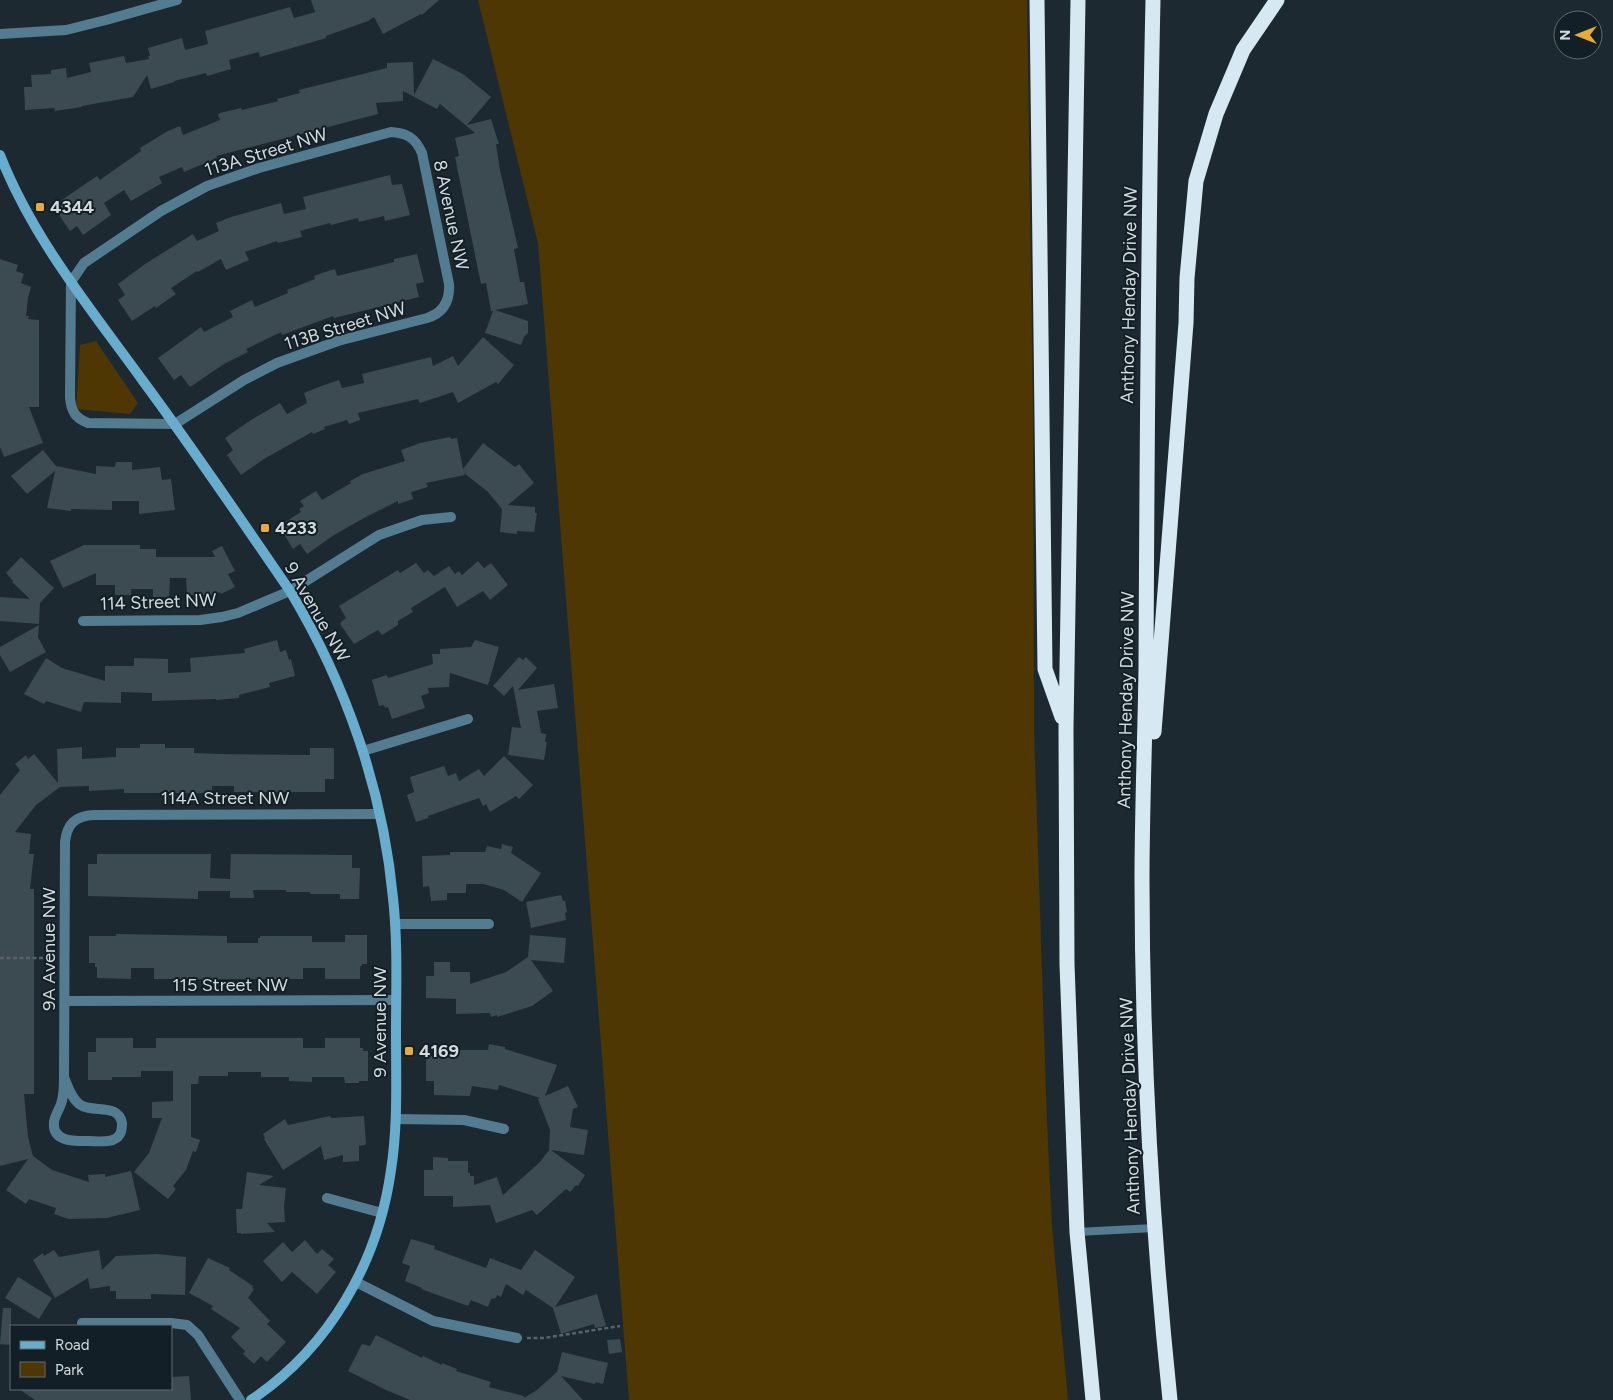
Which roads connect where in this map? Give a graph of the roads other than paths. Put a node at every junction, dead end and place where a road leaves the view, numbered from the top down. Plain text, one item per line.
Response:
1 (178, 0) edge
2 (1037, 0) edge
3 (1078, 0) edge
4 (1153, 0) edge
5 (1277, 0) edge
6 (0, 34) edge
7 (409, 135) joint
8 (0, 155) edge
9 (71, 282) junction
10 (446, 305) joint
11 (175, 424) junction
12 (451, 517) dead end
13 (290, 591) junction
14 (83, 621) dead end
15 (468, 719) dead end
16 (1066, 728) junction
17 (363, 750) junction
18 (379, 814) junction
19 (72, 822) joint
20 (1142, 881) junction
21 (395, 924) junction
22 (489, 924) dead end
23 (396, 1000) junction
24 (65, 1001) junction
25 (64, 1077) junction
26 (396, 1119) junction
27 (504, 1129) dead end
28 (327, 1198) dead end
29 (382, 1213) junction
30 (1154, 1228) junction
31 (1077, 1232) junction
32 (356, 1282) junction
33 (82, 1323) dead end
34 (517, 1338) road end
35 (240, 1400) edge
36 (251, 1400) edge
37 (1093, 1400) edge
38 (1170, 1400) edge

1 - 6 street
2 - 16 highway
3 - 16 highway
4 - 20 highway, Anthony Henday Drive NW
5 - 20 highway
7 - 9 street, 113A Street NW
7 - 10 street, 8 Avenue NW
8 - 9 street, 9 Avenue NW
9 - 11 street, 9 Avenue NW
9 - 11 street
10 - 11 street, 113B Street NW
11 - 13 street, 9 Avenue NW
12 - 13 street, 114 Street NW
13 - 14 street, 114 Street NW
13 - 17 street, 9 Avenue NW
15 - 17 street
16 - 31 highway
17 - 18 street, 9 Avenue NW
18 - 19 street, 114A Street NW
18 - 21 street, 9 Avenue NW
19 - 24 street, 9A Avenue NW
20 - 30 highway, Anthony Henday Drive NW
21 - 22 street
21 - 23 street, 9 Avenue NW
23 - 24 street, 115 Street NW
23 - 26 street, 9 Avenue NW
24 - 25 street, 9A Avenue NW
25 - 25 street, 9A Avenue NW
26 - 27 street
26 - 29 street, 9 Avenue NW
28 - 29 street
29 - 32 street, 9 Avenue NW
30 - 31 lane
30 - 38 highway, Anthony Henday Drive NW
31 - 37 highway
32 - 34 street
32 - 36 street, 9 Avenue NW
33 - 35 street

